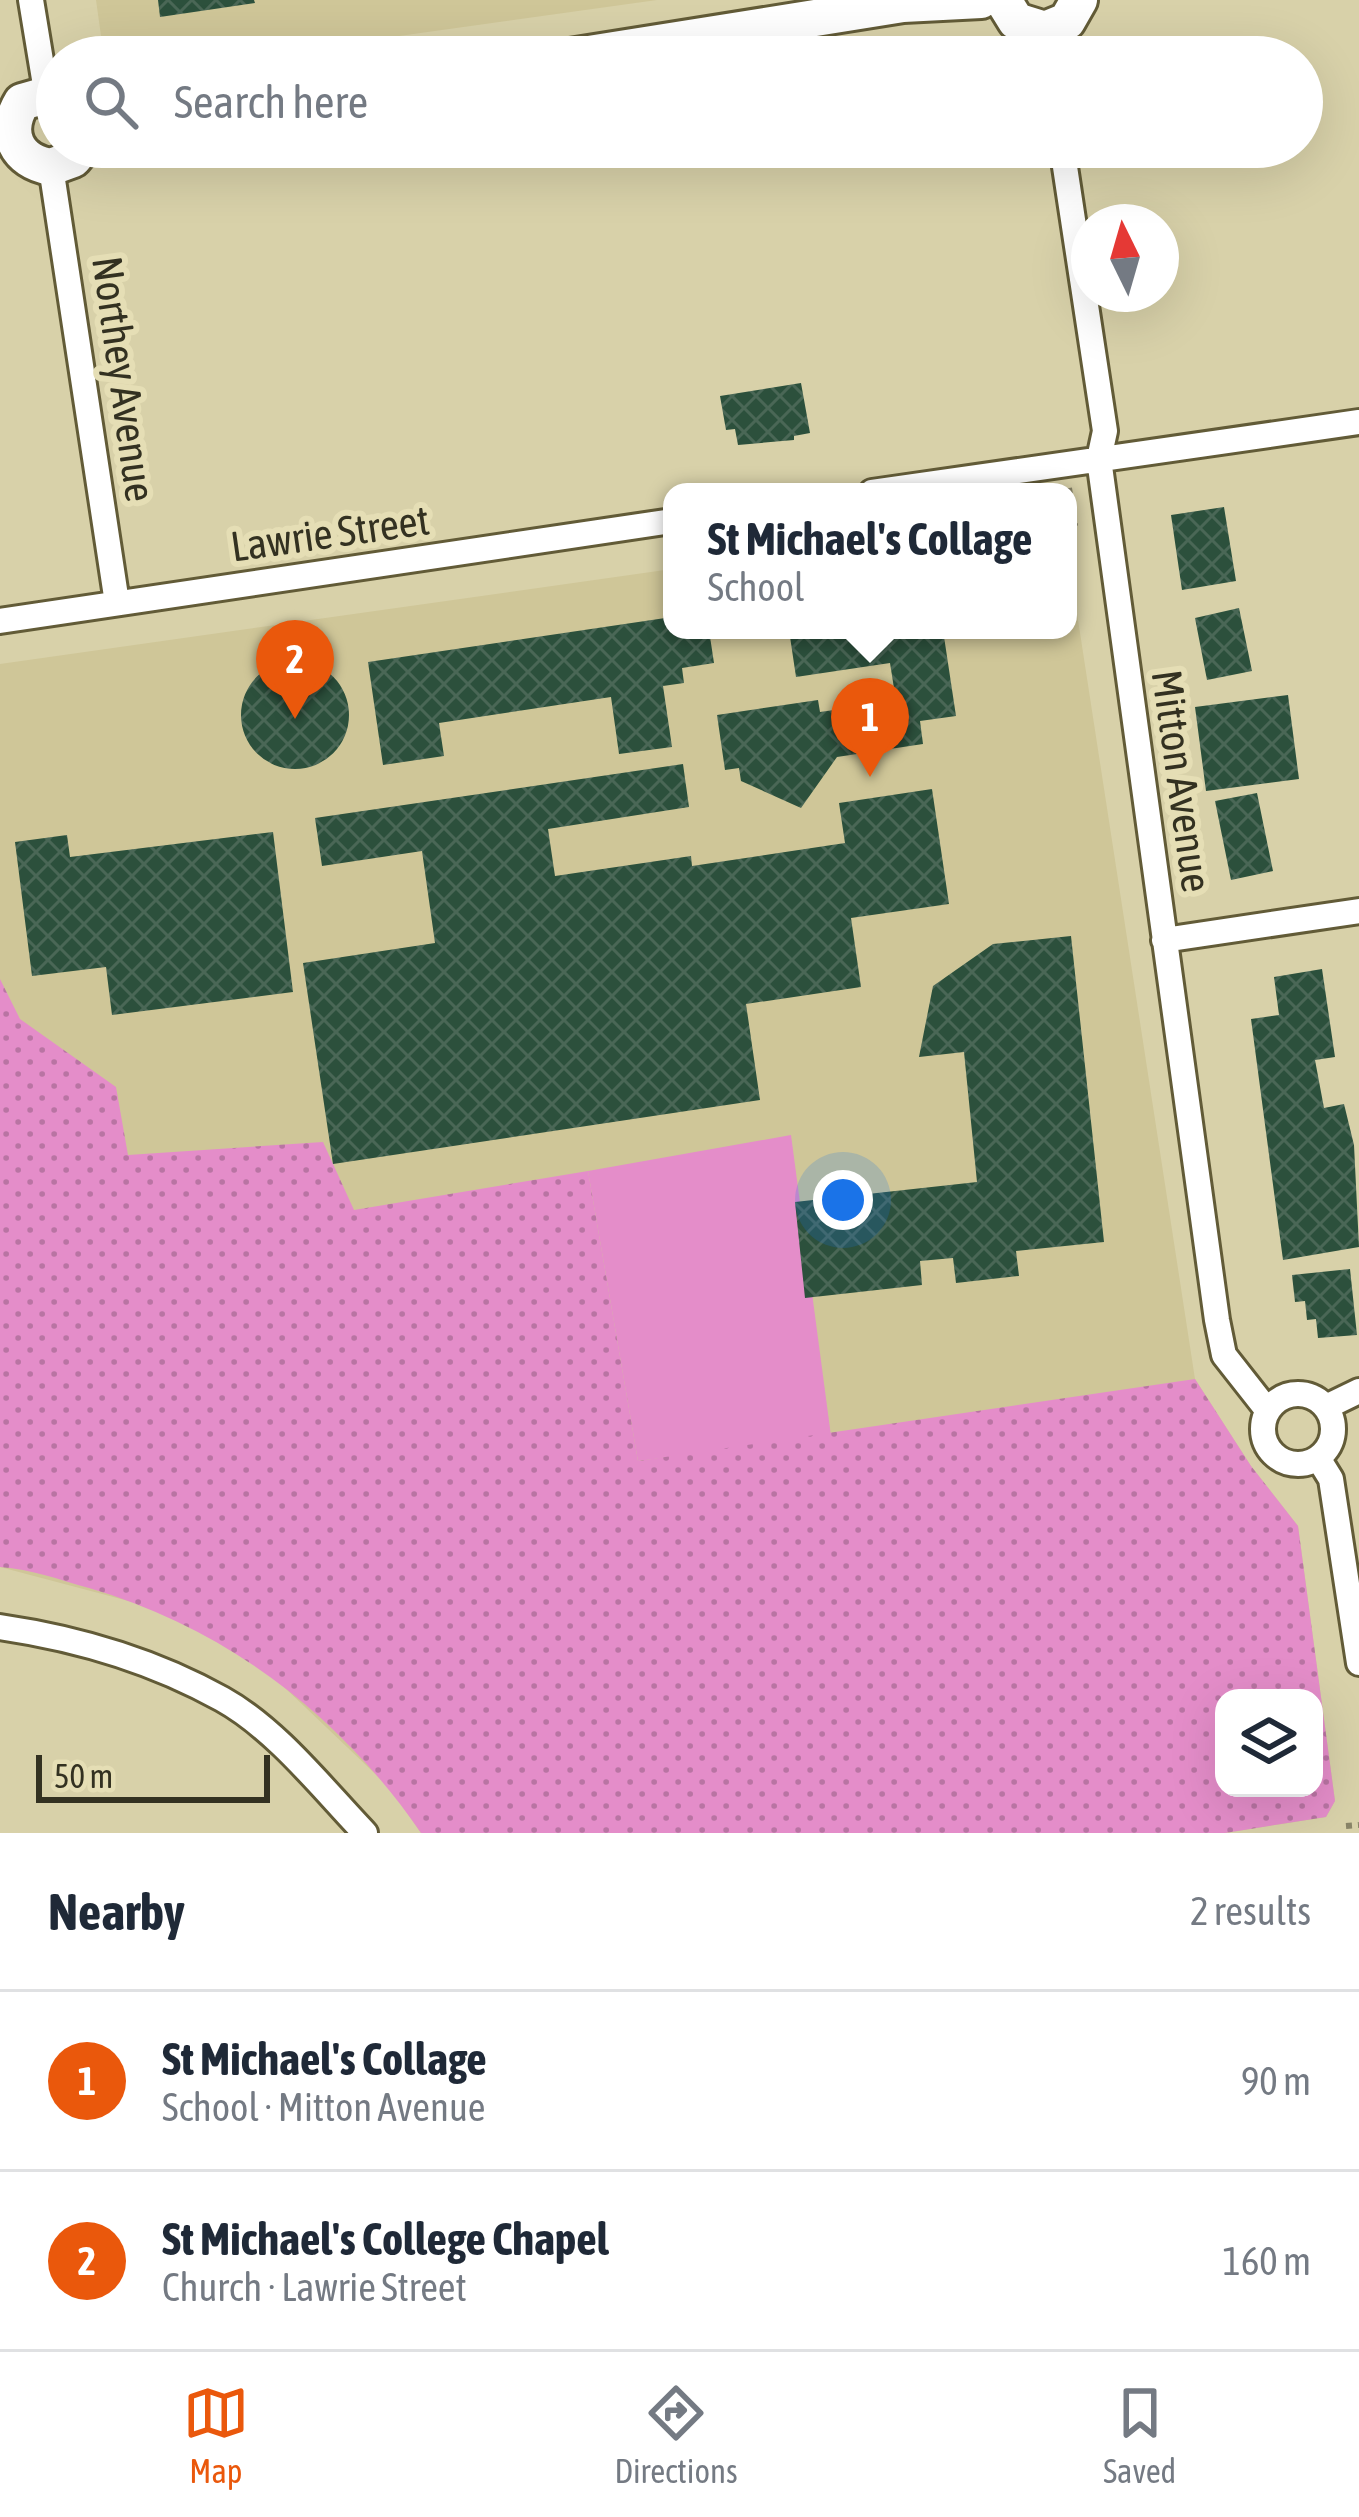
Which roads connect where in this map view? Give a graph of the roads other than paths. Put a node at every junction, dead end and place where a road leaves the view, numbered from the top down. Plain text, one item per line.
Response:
1 (31, 0) edge
2 (981, 0) edge
3 (1004, 0) edge
4 (1079, 0) edge
5 (39, 36) edge
6 (701, 36) edge
7 (1036, 36) edge
8 (1054, 36) edge
9 (36, 98) edge
10 (6, 134) edge
11 (36, 161) edge
12 (52, 168) edge
13 (1065, 168) edge
14 (1359, 422) edge
15 (1099, 459) junction
16 (934, 483) edge
17 (663, 522) edge
18 (117, 603) junction
19 (0, 621) edge
20 (1359, 911) edge
21 (1164, 940) junction
22 (1359, 1391) edge
23 (1326, 1407) junction
24 (1268, 1411) junction
25 (1318, 1458) junction
26 (0, 1627) edge
27 (1359, 1663) edge
28 (365, 1833) edge

1 - 5 street
2 - 6 street
3 - 7 street
4 - 8 street
9 - 10 street
10 - 11 street
12 - 18 street, Northey Avenue
13 - 15 street, Mitton Avenue
14 - 15 street
15 - 16 street
15 - 21 street, Mitton Avenue
17 - 18 street, Lawrie Street
18 - 19 street, Lawrie Street
20 - 21 street
21 - 24 street, Mitton Avenue
22 - 23 street
23 - 24 street
23 - 25 street
24 - 25 street
25 - 27 street
26 - 28 street

